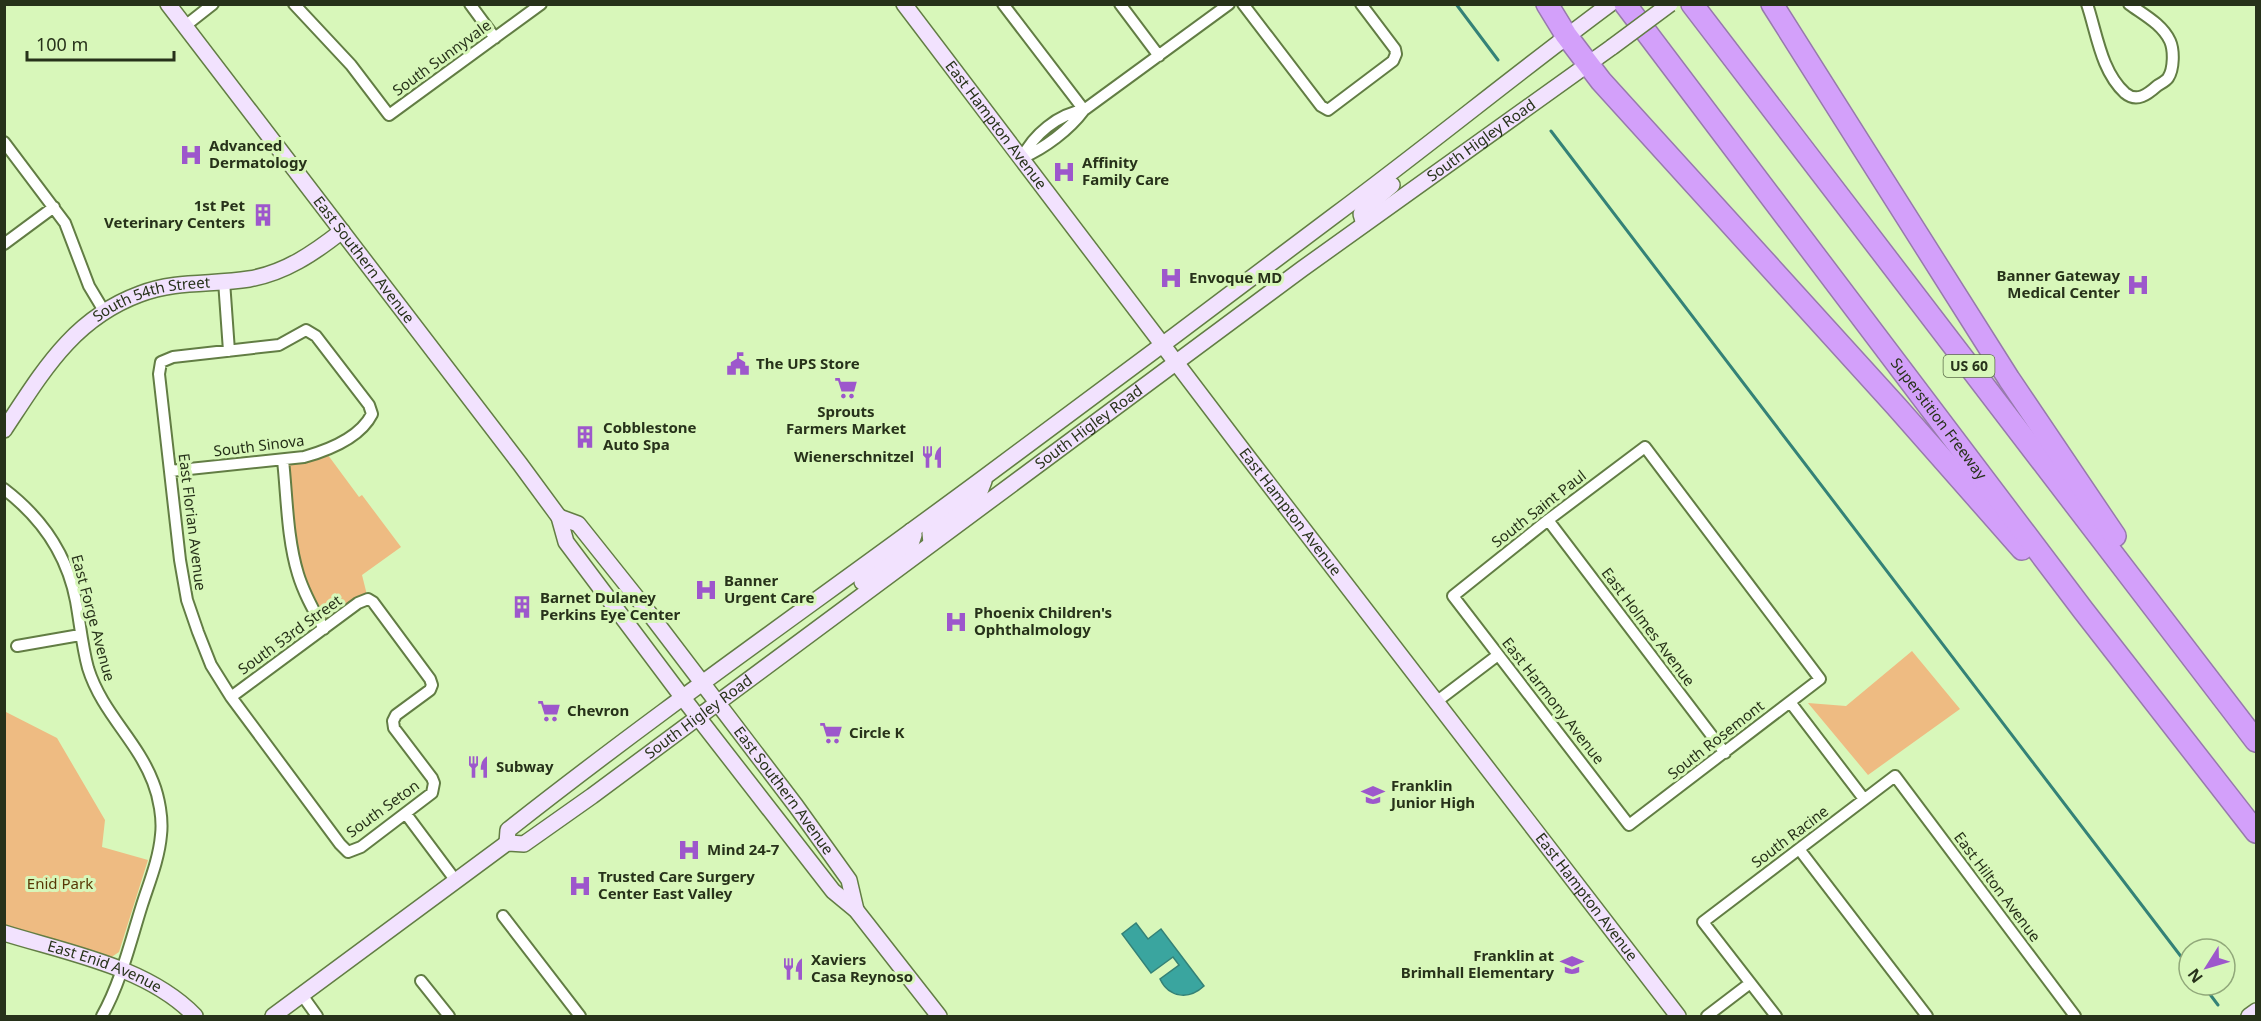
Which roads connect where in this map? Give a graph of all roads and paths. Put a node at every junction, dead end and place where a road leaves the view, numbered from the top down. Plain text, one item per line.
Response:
1 (168, 4) edge
2 (213, 4) edge
3 (294, 4) edge
4 (470, 4) edge
5 (541, 4) edge
6 (904, 4) edge
7 (1003, 4) edge
8 (1120, 4) edge
9 (1229, 4) edge
10 (1243, 4) edge
11 (1361, 4) edge
12 (1547, 4) edge
13 (1610, 4) edge
14 (1625, 4) edge
15 (1670, 4) edge
16 (1692, 4) edge
17 (1772, 4) edge
18 (2087, 4) edge
19 (2129, 4) edge
20 (185, 26) junction
21 (1566, 35) junction
22 (495, 38) junction
23 (1159, 56) junction
24 (1588, 65) junction
25 (1084, 110) junction
26 (1450, 126) junction
27 (4, 142) edge
28 (1022, 158) junction
29 (54, 207) junction
30 (1364, 224) junction
31 (342, 231) junction
32 (4, 244) edge
33 (224, 281) junction
34 (104, 311) junction
35 (1162, 344) junction
36 (229, 351) junction
37 (1176, 362) junction
38 (6, 426) edge
39 (283, 460) junction
40 (170, 471) junction
41 (986, 476) junction
42 (4, 489) edge
43 (559, 517) junction
44 (1548, 520) junction
45 (910, 531) junction
46 (931, 543) junction
47 (1453, 596) joint
48 (848, 605) junction
49 (2083, 610) junction
50 (324, 629) junction
51 (80, 635) junction
52 (17, 646) dead end
53 (1498, 655) junction
54 (1820, 679) joint
55 (702, 683) junction
56 (231, 697) junction
57 (683, 698) junction
58 (1436, 702) junction
59 (1790, 702) junction
60 (717, 703) junction
61 (698, 717) junction
62 (2252, 735) edge
63 (1725, 753) junction
64 (1895, 776) joint
65 (434, 788) joint
66 (1864, 799) junction
67 (406, 814) junction
68 (1629, 825) joint
69 (2256, 832) edge
70 (507, 843) junction
71 (1799, 849) junction
72 (348, 852) joint
73 (456, 881) junction
74 (856, 910) junction
75 (503, 916) dead end
76 (4, 933) edge
77 (122, 969) junction
78 (421, 981) dead end
79 (1749, 984) junction
80 (302, 995) junction
81 (2256, 1011) edge
82 (102, 1017) edge
83 (195, 1017) edge
84 (273, 1017) edge
85 (318, 1017) edge
86 (449, 1017) edge
87 (580, 1017) edge
88 (939, 1017) edge
89 (1678, 1017) edge
90 (1707, 1017) edge
91 (1776, 1017) edge
92 (1927, 1017) edge
93 (2075, 1017) edge
94 (2249, 1017) edge

1 - 20 main road, East Southern Avenue
2 - 20 street
3 - 22 street, South Sunnyvale
4 - 22 street
5 - 22 street, South Sunnyvale
6 - 28 main road, East Hampton Avenue
7 - 25 street
8 - 23 street
9 - 23 street
10 - 11 street
12 - 21 highway
13 - 21 main road, South Higley Road
14 - 49 highway, Superstition Freeway
15 - 24 main road, South Higley Road, bridge
16 - 62 highway, US 60
17 - 62 highway
18 - 19 street
20 - 31 main road, East Southern Avenue
21 - 24 highway
21 - 26 main road, South Higley Road
23 - 25 street
24 - 30 main road, South Higley Road
24 - 49 highway
25 - 28 street
26 - 30 main road
26 - 35 main road, South Higley Road
27 - 29 street
28 - 35 main road, East Hampton Avenue
29 - 32 street
29 - 34 street
30 - 37 main road, South Higley Road
31 - 33 main road, South 54th Street
31 - 43 main road, East Southern Avenue
33 - 34 main road, South 54th Street
33 - 36 street
34 - 38 main road, South 54th Street
35 - 37 main road, East Hampton Avenue
35 - 41 main road, South Higley Road
36 - 39 street, South Sinova
36 - 40 street, East Florian Avenue
37 - 46 main road, South Higley Road
37 - 58 main road, East Hampton Avenue
39 - 40 street, South Sinova
39 - 50 street
40 - 56 street, East Florian Avenue
41 - 45 main road, South Higley Road
41 - 46 main road
42 - 51 street, East Forge Avenue
43 - 55 main road, East Southern Avenue
43 - 57 main road, East Southern Avenue
44 - 47 street, South Saint Paul
44 - 54 street, South Saint Paul
44 - 63 street, East Holmes Avenue
45 - 48 main road
45 - 55 main road, South Higley Road
46 - 48 main road, South Higley Road
47 - 53 street, East Harmony Avenue
48 - 60 main road, South Higley Road
49 - 69 highway, Superstition Freeway
50 - 56 street, South 53rd Street
50 - 65 street, South 53rd Street
51 - 52 street
51 - 77 street, East Forge Avenue
53 - 58 street
53 - 68 street, East Harmony Avenue
54 - 59 street, South Rosemont
55 - 57 main road, South Higley Road
55 - 60 main road, East Southern Avenue
56 - 72 street, East Florian Avenue
57 - 61 main road, East Southern Avenue
57 - 70 main road, South Higley Road
58 - 89 main road, East Hampton Avenue
59 - 63 street, South Rosemont
59 - 66 street
60 - 61 main road, South Higley Road
60 - 74 main road, East Southern Avenue
61 - 70 main road, South Higley Road
61 - 74 main road, East Southern Avenue
63 - 68 street, South Rosemont
64 - 66 street, South Racine
64 - 93 street, East Hilton Avenue
65 - 67 street, South Seton
66 - 71 street, South Racine
67 - 72 street, South Seton
67 - 73 street
70 - 73 main road, South Higley Road
71 - 79 street, South Racine
71 - 92 street
73 - 80 main road, South Higley Road
74 - 88 main road, East Southern Avenue
75 - 87 street
76 - 77 main road, East Enid Avenue
77 - 82 street
77 - 83 main road, East Enid Avenue
78 - 86 street
79 - 90 street
79 - 91 street
80 - 84 main road, South Higley Road
80 - 85 street
81 - 94 main road

